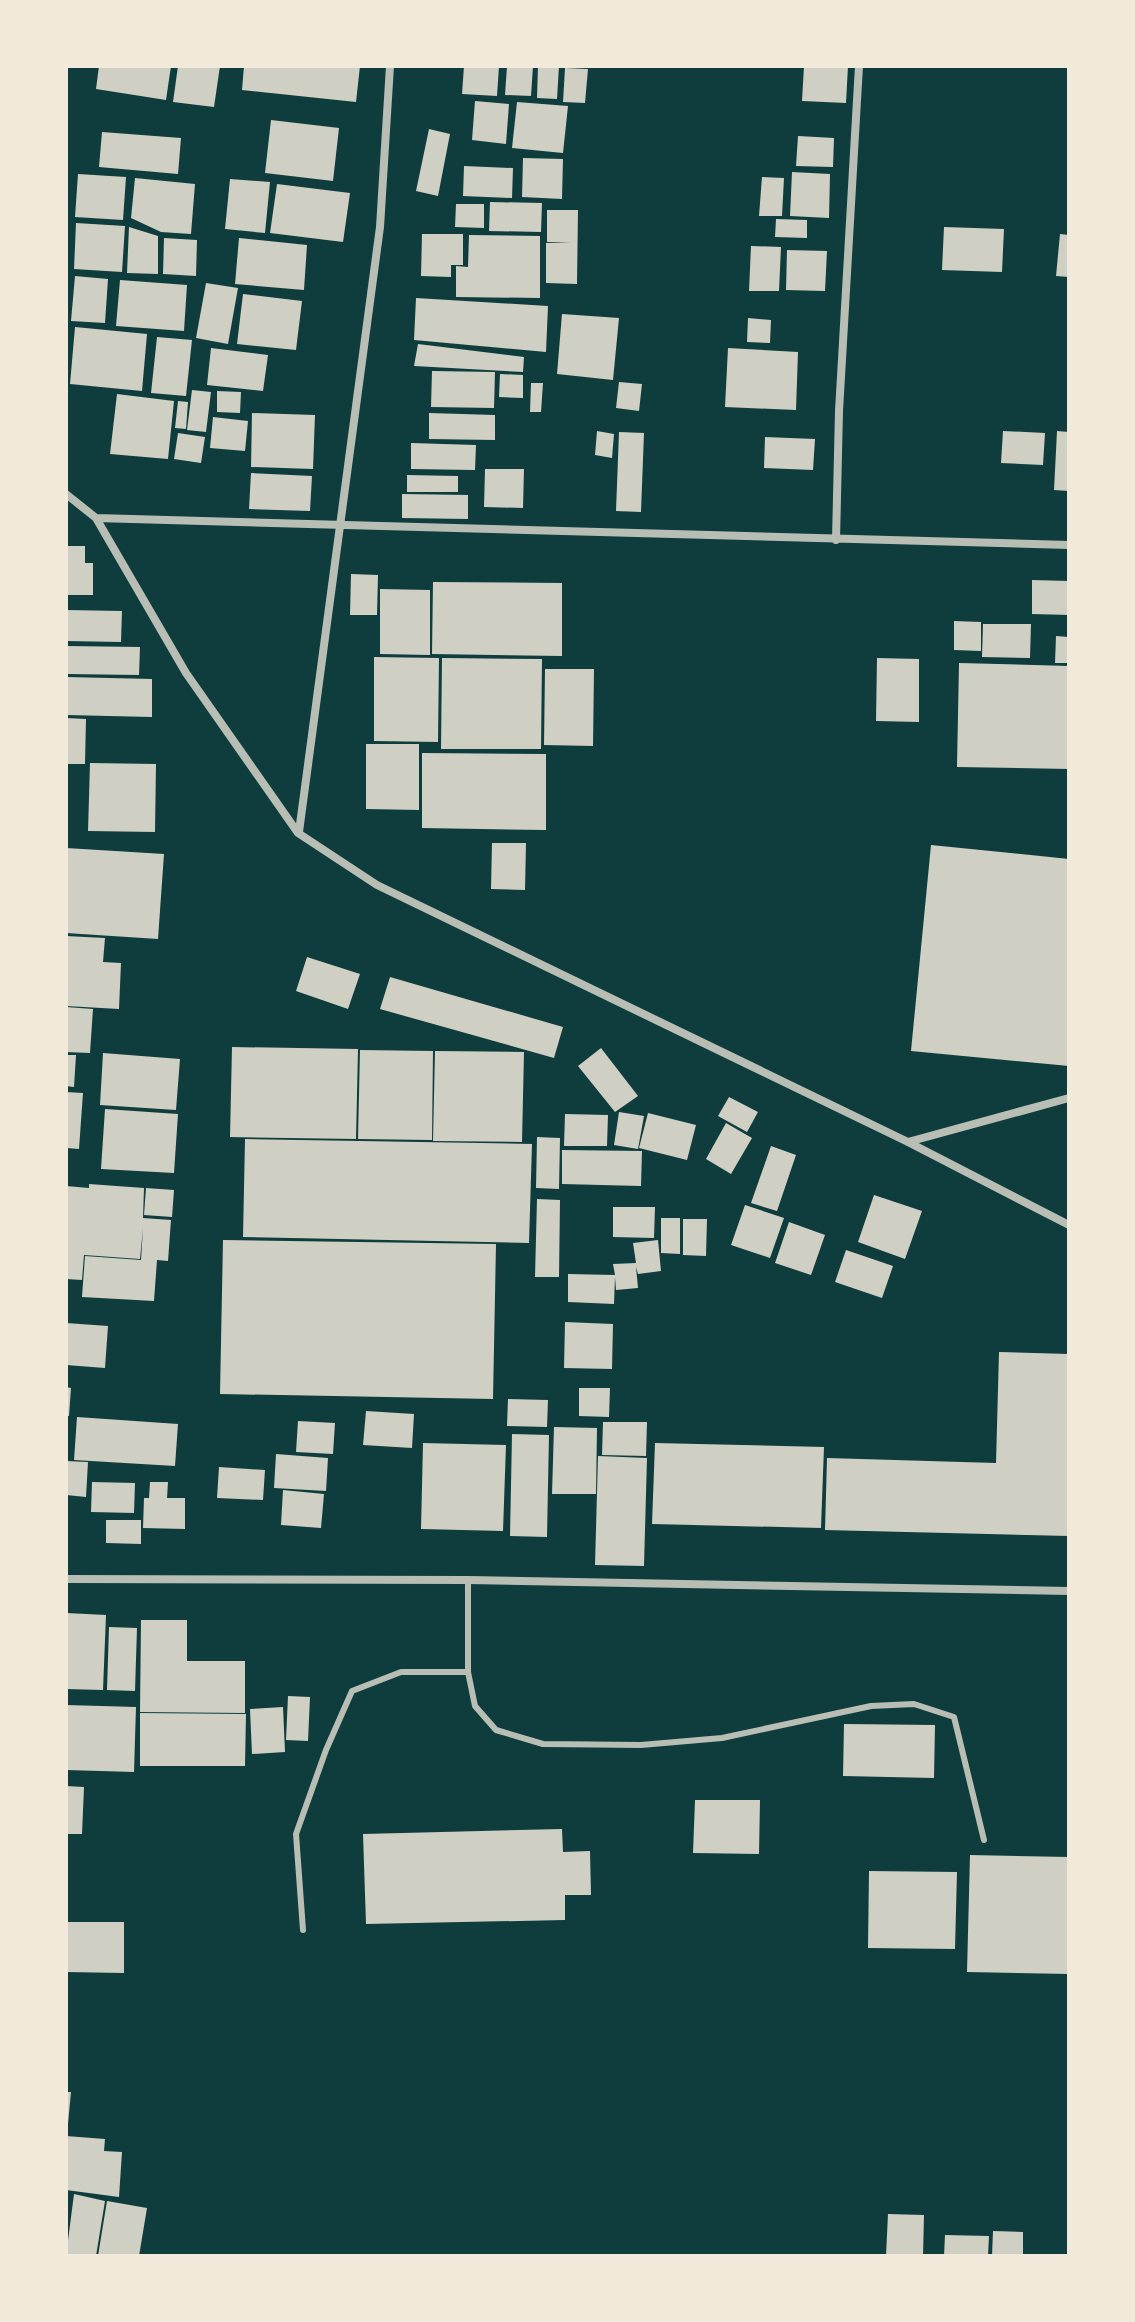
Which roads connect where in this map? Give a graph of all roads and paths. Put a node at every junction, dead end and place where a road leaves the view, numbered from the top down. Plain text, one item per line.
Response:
1 (390, 66) edge
2 (859, 66) edge
3 (66, 494) edge
4 (96, 518) junction
5 (339, 527) junction
6 (836, 540) junction
7 (1069, 545) edge
8 (298, 833) junction
9 (1069, 1098) edge
10 (908, 1142) junction
11 (1069, 1225) edge
12 (66, 1579) edge
13 (468, 1580) junction
14 (1069, 1591) edge
15 (468, 1672) junction
16 (984, 1840) dead end
17 (303, 1930) dead end

1 - 5 street
2 - 6 street
3 - 4 street
4 - 5 street
4 - 8 street
5 - 6 street
5 - 8 street
6 - 7 street
8 - 10 street
9 - 10 street
10 - 11 street
12 - 13 street
13 - 14 street
13 - 15 lane
15 - 16 lane
15 - 17 lane

